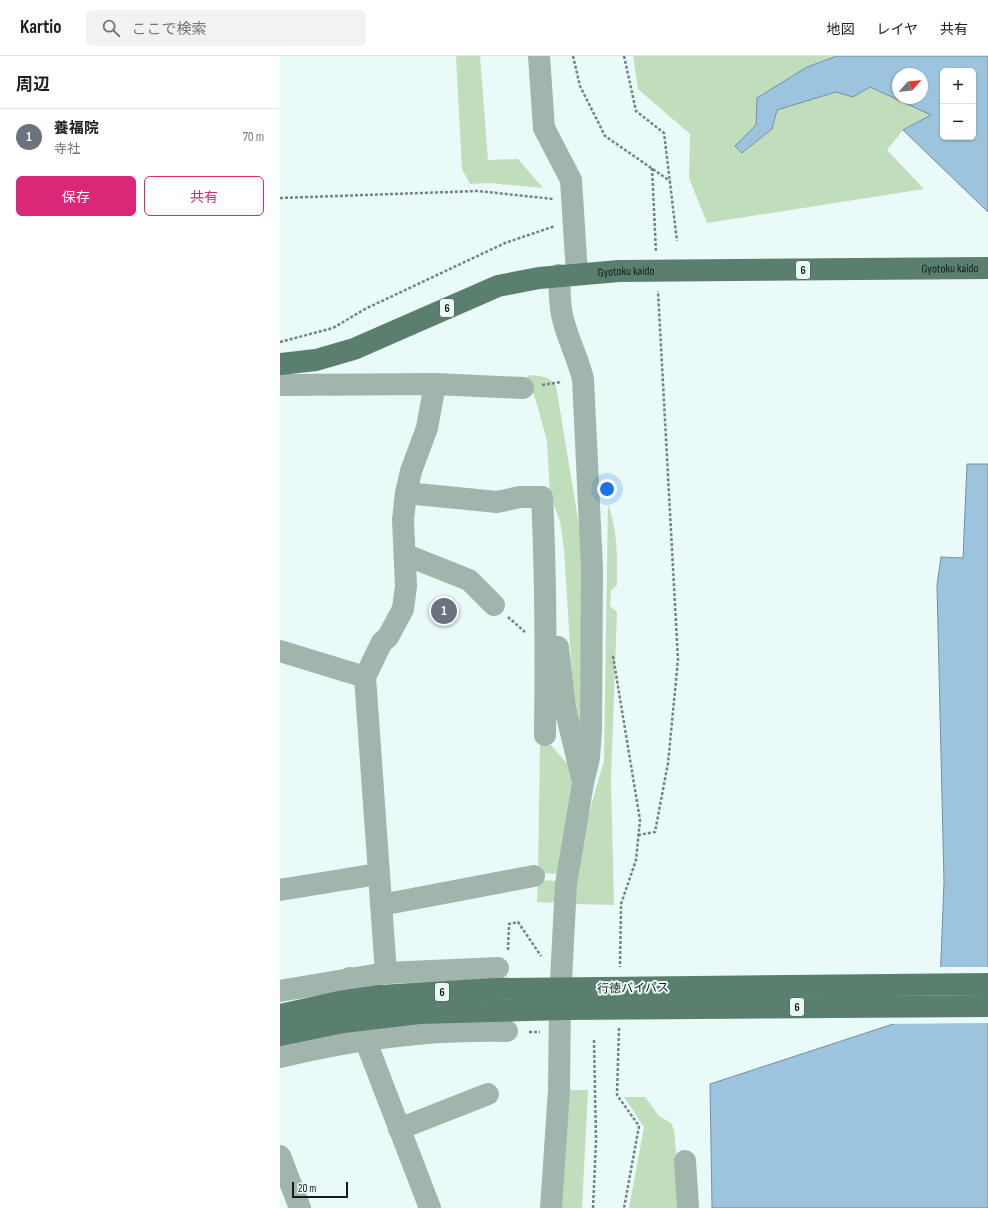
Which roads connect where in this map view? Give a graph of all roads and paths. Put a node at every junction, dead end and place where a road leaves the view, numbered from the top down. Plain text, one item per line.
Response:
1 (539, 56) edge
2 (573, 56) edge
3 (624, 56) edge
4 (652, 168) junction
5 (670, 181) junction
6 (280, 198) edge
7 (573, 211) junction
8 (677, 241) dead end
9 (657, 256) dead end
10 (988, 268) edge
11 (568, 275) junction
12 (658, 287) dead end
13 (280, 342) edge
14 (280, 364) edge
15 (583, 379) junction
16 (435, 384) junction
17 (280, 385) edge
18 (523, 388) joint
19 (406, 493) junction
20 (406, 556) junction
21 (545, 567) junction
22 (494, 605) joint
23 (547, 646) junction
24 (280, 651) edge
25 (613, 655) dead end
26 (365, 677) junction
27 (545, 735) dead end
28 (583, 783) junction
29 (638, 835) junction
30 (378, 874) junction
31 (534, 876) dead end
32 (280, 890) edge
33 (381, 905) junction
34 (542, 958) dead end
35 (496, 963) junction
36 (620, 968) dead end
37 (386, 973) junction
38 (350, 978) junction
39 (988, 984) edge
40 (280, 991) edge
41 (988, 1006) edge
42 (280, 1015) edge
43 (619, 1023) dead end
44 (479, 1030) junction
45 (507, 1031) dead end
46 (280, 1035) edge
47 (365, 1039) junction
48 (594, 1040) dead end
49 (280, 1057) edge
50 (488, 1094) dead end
51 (399, 1129) junction
52 (280, 1156) edge
53 (686, 1161) dead end
54 (300, 1208) edge
55 (430, 1208) edge
56 (551, 1208) edge
57 (593, 1208) edge
58 (624, 1208) edge
59 (688, 1208) edge

1 - 7 street
2 - 4 path
3 - 5 path
4 - 5 path
4 - 9 path
5 - 8 path
6 - 7 path
7 - 11 street
7 - 13 path
10 - 11 main road, Gyotoku kaido / 6
11 - 14 main road, Gyotoku kaido / 6
11 - 15 street
12 - 29 path
15 - 18 path
15 - 28 street
16 - 17 street
16 - 18 street
16 - 19 street
19 - 20 street
19 - 21 street
20 - 22 street
20 - 26 street
21 - 23 street
21 - 28 street
22 - 23 path
23 - 27 street
24 - 26 street
25 - 29 path
26 - 30 street
28 - 56 street
29 - 36 path
30 - 32 street
30 - 33 street
31 - 33 street
33 - 37 street
34 - 35 path
35 - 37 street
35 - 44 street
37 - 38 street
38 - 40 street
38 - 47 street
39 - 42 main road, 行徳バイパス / 6
41 - 46 main road, 行徳バイパス / 6
43 - 58 path
44 - 45 street
44 - 47 street
47 - 49 street
47 - 51 street
48 - 57 path
50 - 51 street
51 - 55 street
52 - 54 street
53 - 59 street

